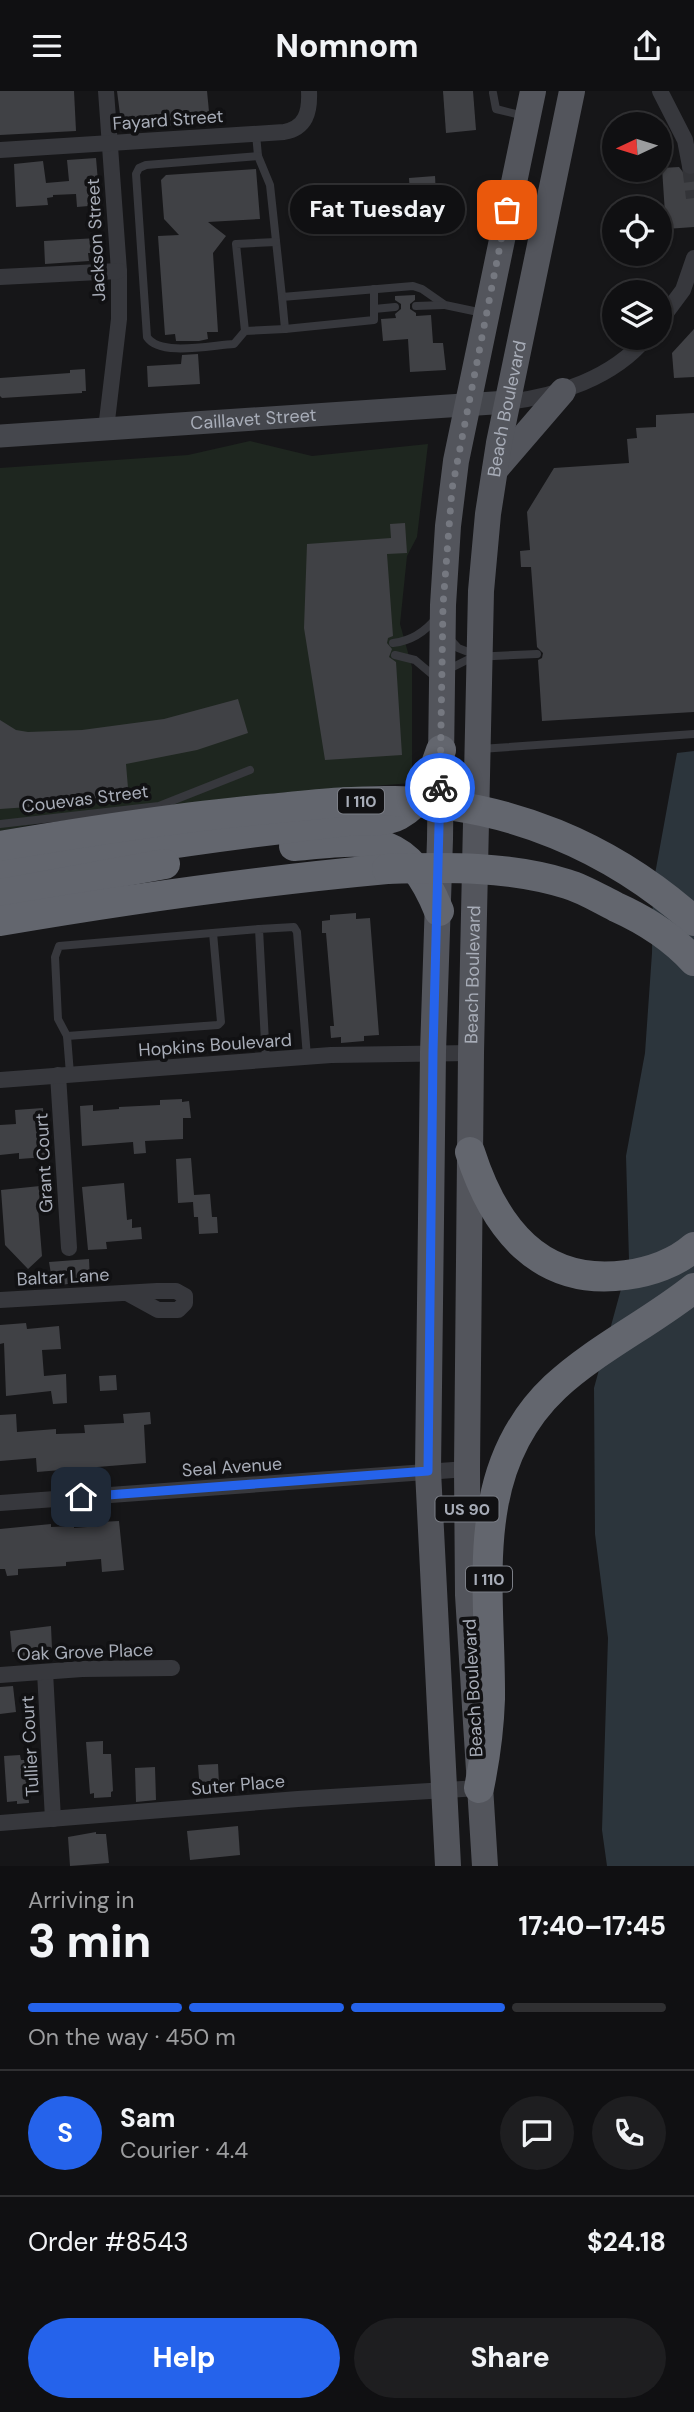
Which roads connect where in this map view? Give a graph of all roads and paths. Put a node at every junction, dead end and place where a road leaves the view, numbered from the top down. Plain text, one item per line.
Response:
1 (106, 91) edge
2 (309, 91) edge
3 (533, 91) edge
4 (572, 91) edge
5 (660, 91) edge
6 (492, 92) edge
7 (527, 117) junction
8 (256, 134) junction
9 (110, 143) junction
10 (0, 150) edge
11 (258, 156) junction
12 (691, 166) dead end
13 (276, 242) junction
14 (694, 258) edge
15 (119, 271) junction
16 (0, 278) edge
17 (374, 289) junction
18 (282, 297) junction
19 (445, 305) junction
20 (672, 305) edge
21 (415, 306) dead end
22 (395, 307) dead end
23 (374, 309) junction
24 (486, 314) junction
25 (285, 329) junction
26 (245, 331) junction
27 (631, 350) edge
28 (563, 391) junction
29 (508, 402) junction
30 (468, 405) junction
31 (106, 429) junction
32 (0, 436) edge
33 (494, 472) junction
34 (443, 616) junction
35 (393, 643) dead end
36 (537, 654) dead end
37 (395, 655) dead end
38 (478, 656) junction
39 (442, 681) junction
40 (694, 734) edge
41 (477, 749) junction
42 (441, 750) junction
43 (250, 770) dead end
44 (0, 824) edge
45 (0, 846) edge
46 (0, 872) edge
47 (0, 894) edge
48 (439, 911) junction
49 (0, 921) edge
50 (694, 921) edge
51 (259, 929) junction
52 (213, 933) junction
53 (694, 961) edge
54 (67, 1036) junction
55 (433, 1052) junction
56 (471, 1053) junction
57 (307, 1057) junction
58 (267, 1061) junction
59 (64, 1075) junction
60 (0, 1080) edge
61 (470, 1152) junction
62 (694, 1247) edge
63 (69, 1248) dead end
64 (694, 1288) edge
65 (127, 1293) dead end
66 (0, 1300) edge
67 (467, 1469) junction
68 (428, 1471) junction
69 (0, 1503) edge
70 (172, 1668) dead end
71 (45, 1672) junction
72 (0, 1675) edge
73 (479, 1789) junction
74 (443, 1791) junction
75 (53, 1819) junction
76 (0, 1823) edge
77 (448, 1866) edge
78 (485, 1866) edge

1 - 9 street, Jackson Street
2 - 8 street, Fayard Street
3 - 7 main road, Beach Boulevard / US 90
4 - 29 main road, Beach Boulevard / US 90
5 - 12 street
6 - 7 lane
7 - 24 main road, Beach Boulevard / US 90
8 - 9 street, Fayard Street
8 - 11 lane
9 - 10 street, Fayard Street
9 - 15 street, Jackson Street
11 - 13 lane
11 - 26 lane
13 - 18 lane
13 - 26 lane
14 - 20 street
15 - 16 street
15 - 31 street, Jackson Street
17 - 18 lane
17 - 19 lane
17 - 23 lane
18 - 25 lane
19 - 21 lane
19 - 24 lane
22 - 23 lane
23 - 25 lane
24 - 30 main road, Beach Boulevard / US 90
25 - 26 lane
27 - 28 street
28 - 29 street
28 - 33 main road
29 - 30 main road, Caillavet Street
29 - 33 main road, Beach Boulevard / US 90
30 - 31 main road, Caillavet Street
30 - 34 main road, Beach Boulevard / US 90
31 - 32 main road, Caillavet Street
33 - 38 main road, Beach Boulevard / US 90
34 - 35 lane
34 - 38 lane
34 - 39 main road, Beach Boulevard / US 90
36 - 38 lane
37 - 39 lane
38 - 39 lane
38 - 41 main road, Beach Boulevard / US 90
39 - 42 main road, Beach Boulevard / US 90
40 - 41 lane
41 - 56 main road, Beach Boulevard / US 90
42 - 46 highway
42 - 48 main road, Beach Boulevard / US 90
43 - 44 lane, Couevas Street
45 - 50 highway, I 110, bridge
47 - 48 highway
48 - 55 main road, Beach Boulevard / US 90
49 - 53 highway, bridge
51 - 52 lane
51 - 57 lane
51 - 58 lane
52 - 54 lane
52 - 54 lane
54 - 59 lane
55 - 56 street, Hopkins Boulevard
55 - 57 street, Hopkins Boulevard
55 - 68 main road, Beach Boulevard / US 90
56 - 61 main road, Beach Boulevard / US 90
57 - 58 street, Hopkins Boulevard
58 - 59 street, Hopkins Boulevard
59 - 60 street, Hopkins Boulevard
59 - 63 street, Grant Court
61 - 62 highway
61 - 67 main road, Beach Boulevard / US 90
64 - 73 highway, I 110
65 - 66 street, Baltar Lane
67 - 68 street, Seal Avenue
67 - 73 main road, Beach Boulevard / US 90
68 - 69 street, Seal Avenue
68 - 74 main road, Beach Boulevard / US 90
70 - 71 street, Oak Grove Place
71 - 72 street, Oak Grove Place
71 - 75 street, Tullier Court
73 - 74 street, Suter Place
73 - 78 main road, Beach Boulevard / US 90
74 - 75 street, Suter Place
74 - 77 main road, Beach Boulevard / US 90
75 - 76 street, Suter Place

